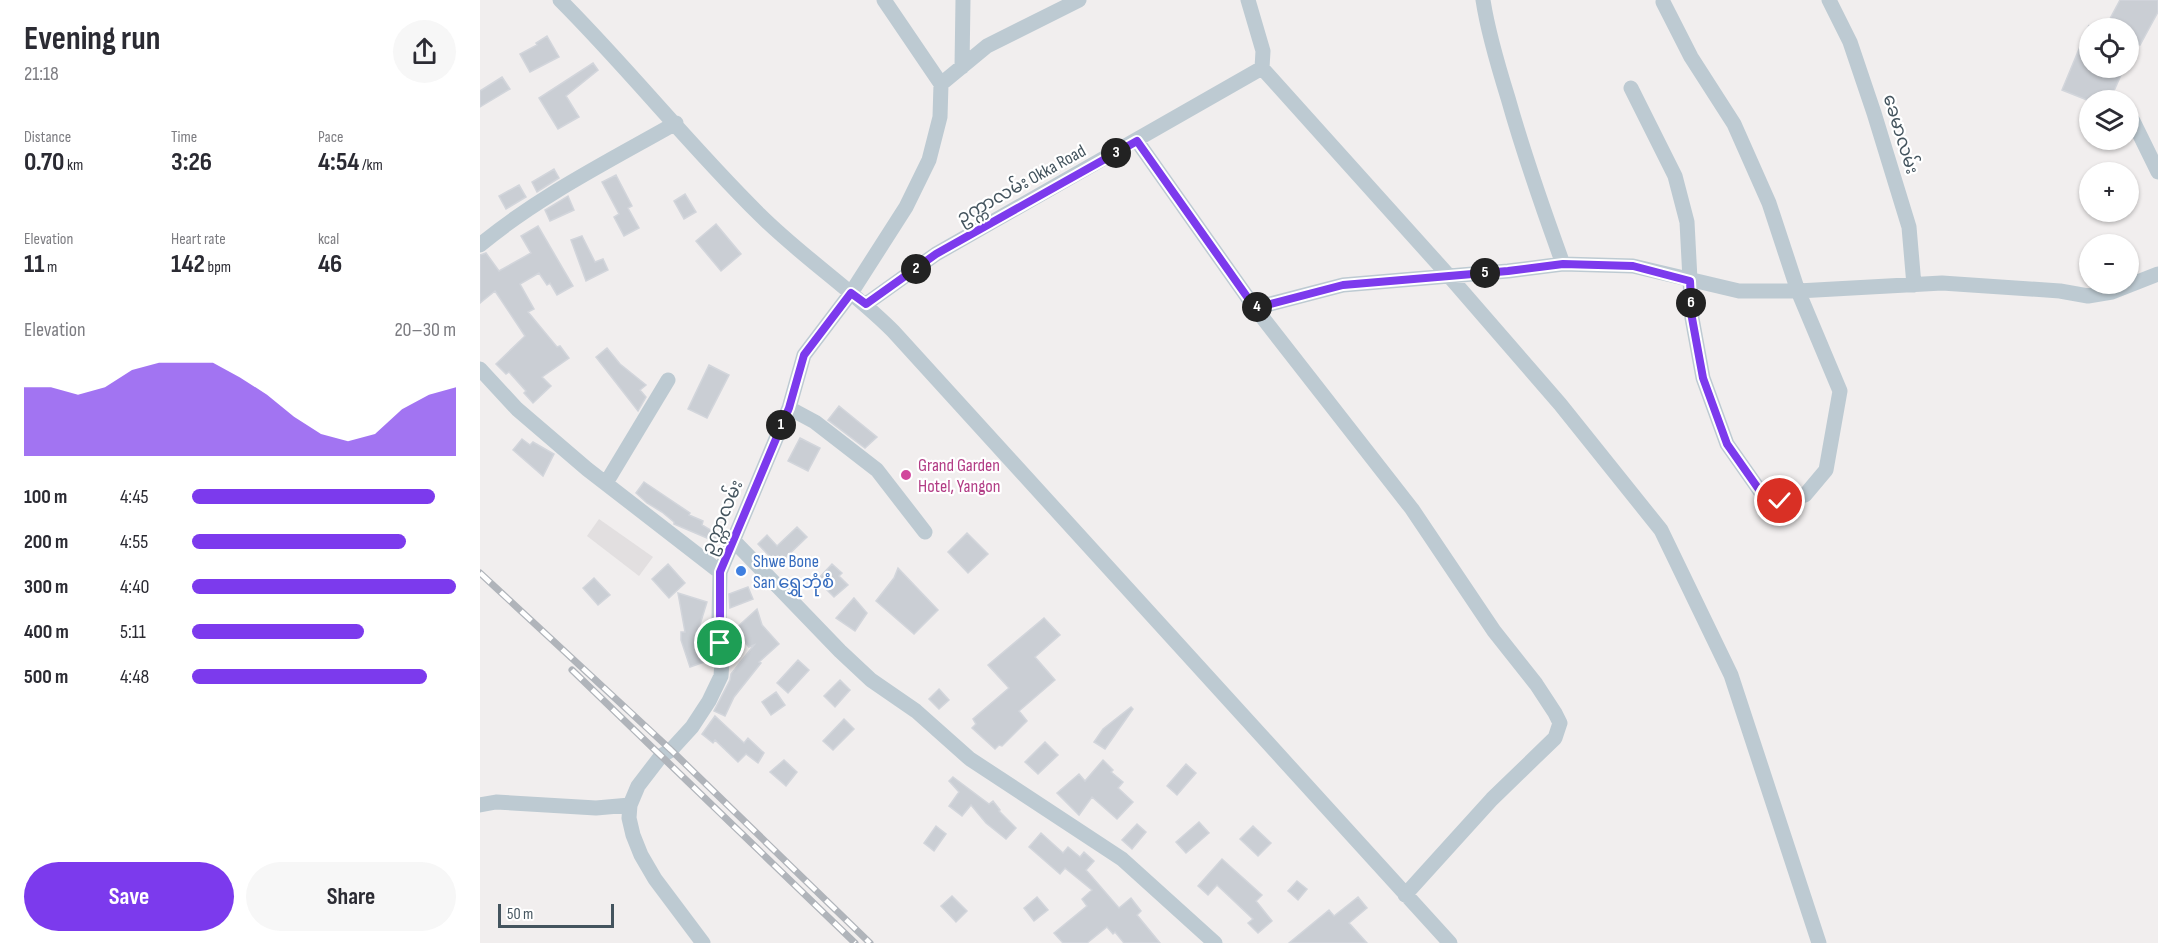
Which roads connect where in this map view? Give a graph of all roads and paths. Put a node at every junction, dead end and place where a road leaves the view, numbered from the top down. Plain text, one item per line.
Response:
1 (560, 0) edge
2 (884, 0) edge
3 (963, 0) edge
4 (1079, 0) edge
5 (1248, 0) edge
6 (1483, 0) edge
7 (1829, 0) edge
8 (1663, 2) dead end
9 (962, 67) junction
10 (1262, 68) junction
11 (941, 84) junction
12 (1630, 88) dead end
13 (675, 123) junction
14 (2139, 133) edge
15 (1137, 141) junction
16 (2158, 172) edge
17 (480, 245) edge
18 (1563, 264) junction
19 (2158, 274) edge
20 (1449, 276) junction
21 (1690, 281) junction
22 (1914, 285) junction
23 (1798, 291) junction
24 (851, 293) junction
25 (866, 304) junction
26 (1255, 308) junction
27 (480, 369) edge
28 (668, 380) dead end
29 (789, 408) junction
30 (606, 483) junction
31 (925, 532) dead end
32 (733, 540) junction
33 (720, 572) junction
34 (480, 805) edge
35 (630, 805) junction
36 (1405, 895) junction
37 (703, 943) edge
38 (1215, 943) edge
39 (1450, 943) edge
40 (1819, 943) edge

1 - 13 street
2 - 11 street
3 - 9 street
4 - 9 street
5 - 10 street
6 - 18 street
7 - 22 street, ခေမာလမ်း
8 - 23 street
9 - 11 street
10 - 15 street, ဥက္ကာလမ်း Okka Road
10 - 20 street
11 - 24 street, ဥက္ကာလမ်း
12 - 21 street
13 - 17 street
13 - 24 street
14 - 16 street
15 - 25 street, ဥက္ကာလမ်း Okka Road
15 - 26 street
18 - 20 street
18 - 21 street
19 - 22 street
20 - 26 street
20 - 40 street
21 - 23 street
21 - 23 street
22 - 23 street
24 - 25 street
24 - 29 street, ဥက္ကာလမ်း
25 - 36 street
26 - 36 street
27 - 30 street
28 - 30 street
29 - 31 street
29 - 32 street, ဥက္ကာလမ်း
30 - 33 street
32 - 33 street, ဥက္ကာလမ်း
32 - 38 street
33 - 35 street, ဥက္ကာလမ်း
34 - 35 street
35 - 37 street
36 - 39 street

